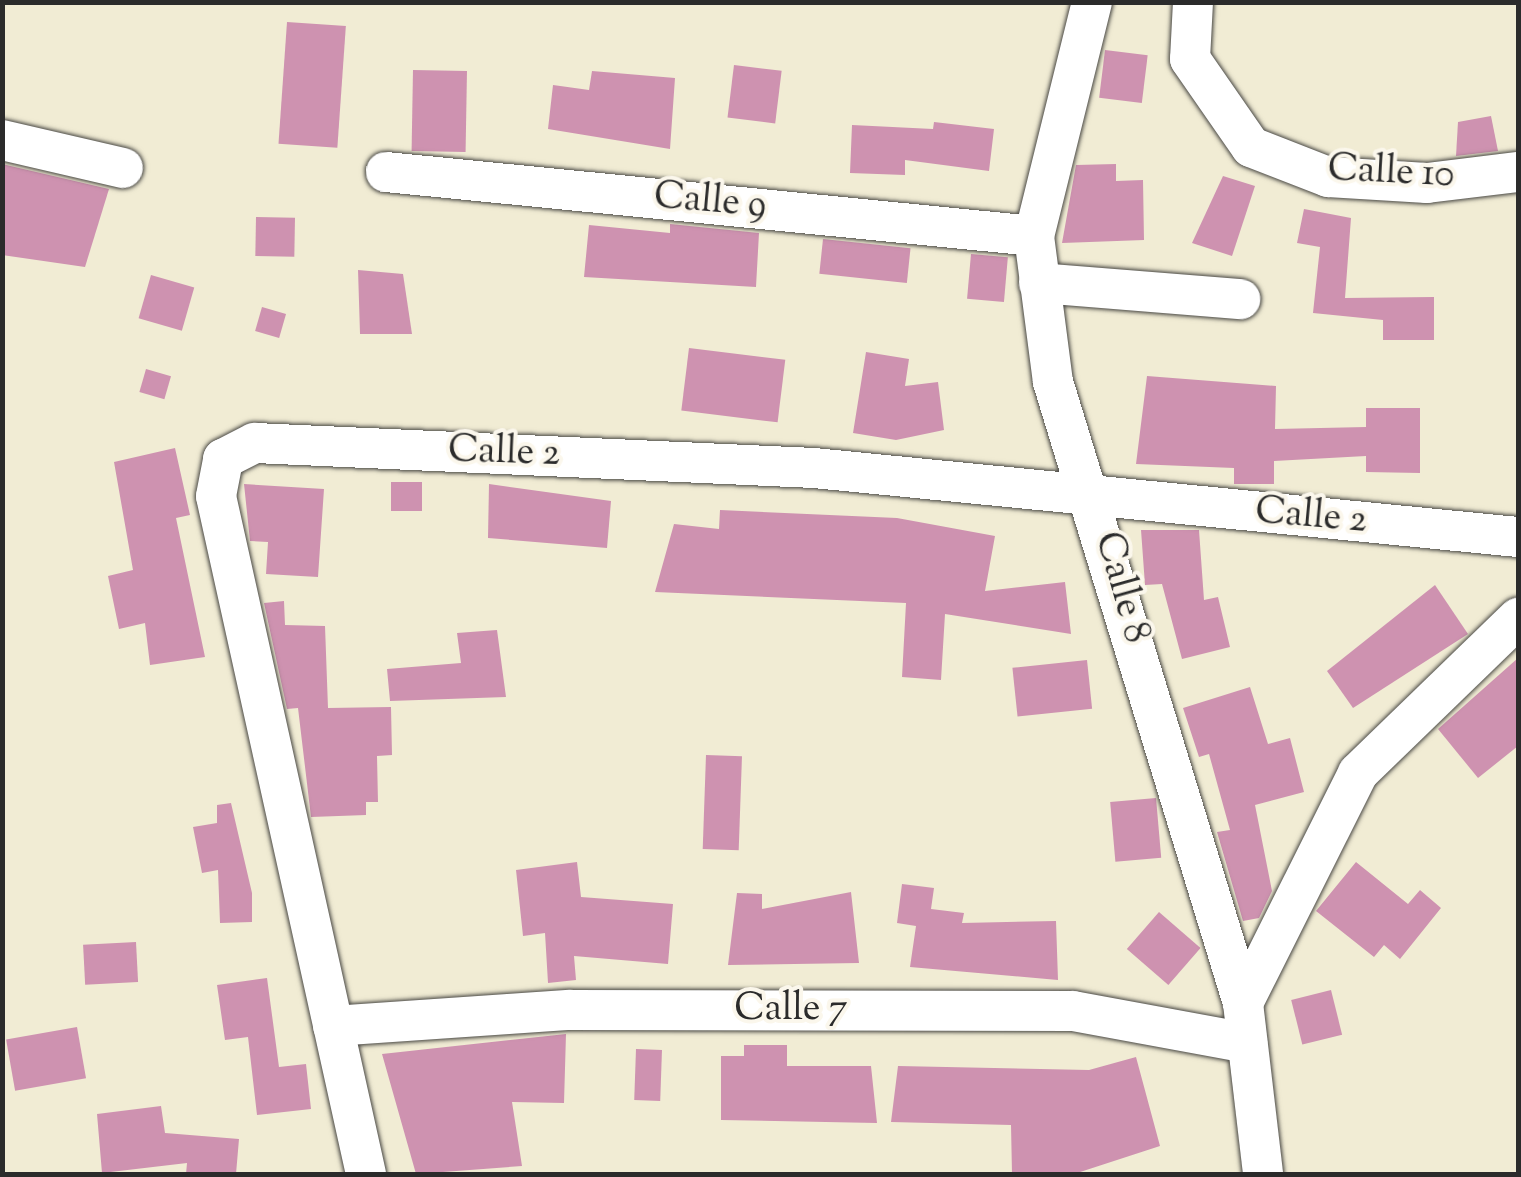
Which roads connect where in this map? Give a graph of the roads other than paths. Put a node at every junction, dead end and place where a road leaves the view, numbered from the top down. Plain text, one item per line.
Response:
1 (1092, 2) edge
2 (1194, 2) edge
3 (2, 140) edge
4 (123, 168) dead end
5 (386, 172) dead end
6 (1518, 172) edge
7 (1034, 236) junction
8 (1040, 283) junction
9 (1240, 300) dead end
10 (1093, 497) junction
11 (1518, 537) edge
12 (1518, 618) edge
13 (1242, 1003) junction
14 (333, 1026) junction
15 (1247, 1043) junction
16 (366, 1174) edge
17 (1263, 1174) edge

1 - 7 street, Calle 8
2 - 6 street, Calle 10
3 - 4 street
5 - 7 street, Calle 9
7 - 8 street, Calle 8
8 - 9 street
8 - 10 street, Calle 8
10 - 11 street, Calle 2
10 - 13 street, Calle 8
10 - 14 street, Calle 2
12 - 13 street
13 - 15 street, Calle 8
14 - 15 street, Calle 7
14 - 16 street, Calle 2
15 - 17 street, Calle 8

